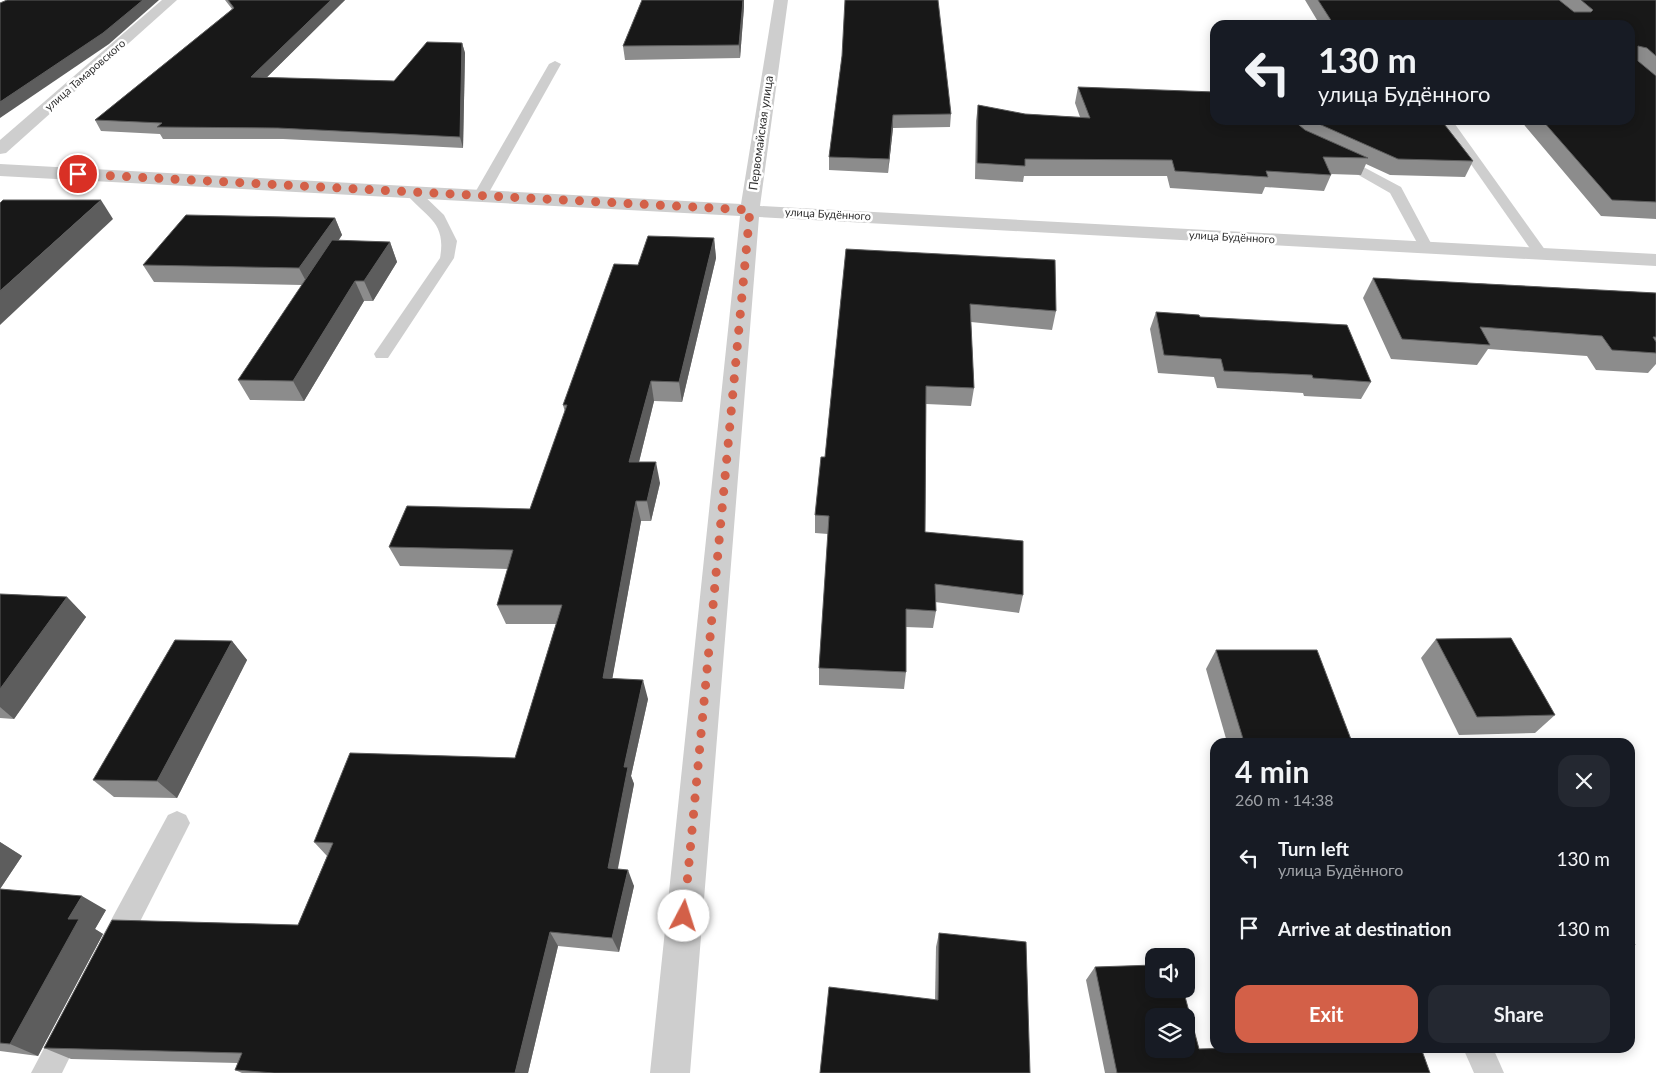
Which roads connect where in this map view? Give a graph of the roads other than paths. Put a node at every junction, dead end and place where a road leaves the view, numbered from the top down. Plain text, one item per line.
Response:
1 (170, 0) edge
2 (780, 0) edge
3 (555, 64) dead end
4 (1450, 125) edge
5 (0, 149) edge
6 (1327, 152) edge
7 (0, 170) edge
8 (412, 192) junction
9 (480, 196) junction
10 (750, 210) junction
11 (1426, 247) junction
12 (1541, 254) junction
13 (1656, 260) edge
14 (382, 354) dead end
15 (177, 823) dead end
16 (100, 969) edge
17 (82, 1004) edge
18 (1480, 1053) edge
19 (46, 1073) edge
20 (670, 1073) edge
21 (1488, 1073) edge

1 - 5 street, улица Тамаровского
2 - 10 street, Первомайская улица
3 - 9 lane
4 - 12 lane
6 - 11 lane
7 - 8 street, улица Будённого
8 - 9 street, улица Будённого
8 - 14 lane
9 - 10 street, улица Будённого
10 - 11 street, улица Будённого
10 - 20 street, Первомайская улица
11 - 12 street, улица Будённого
12 - 13 street, улица Будённого
15 - 16 lane
17 - 19 lane
18 - 21 lane

